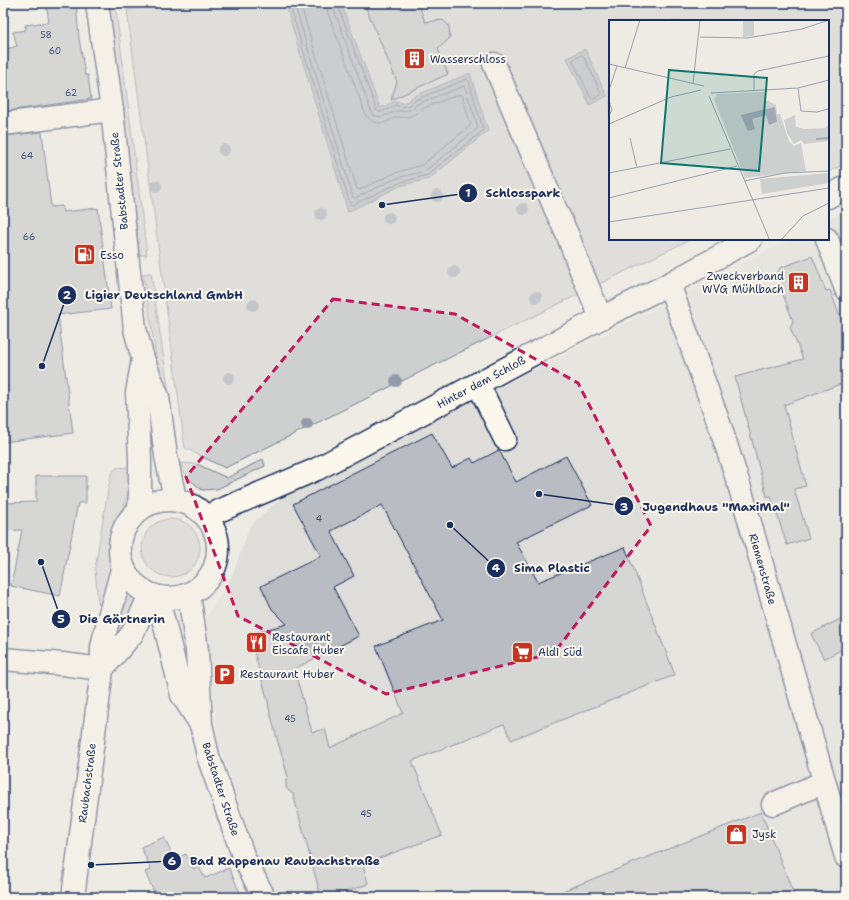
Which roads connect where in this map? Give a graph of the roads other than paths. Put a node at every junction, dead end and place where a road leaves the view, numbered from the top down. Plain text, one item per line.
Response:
1 (97, 3) edge
2 (494, 64) dead end
3 (112, 110) junction
4 (3, 124) edge
5 (846, 187) edge
6 (829, 196) edge
7 (749, 240) edge
8 (826, 240) edge
9 (669, 284) junction
10 (846, 288) edge
11 (601, 318) junction
12 (143, 359) junction
13 (478, 384) junction
14 (505, 439) dead end
15 (175, 499) junction
16 (138, 510) junction
17 (207, 516) junction
18 (123, 566) junction
19 (189, 594) junction
20 (153, 595) junction
21 (3, 659) edge
22 (102, 669) junction
23 (201, 724) junction
24 (824, 782) junction
25 (773, 804) dead end
26 (846, 857) edge
27 (73, 897) edge
28 (264, 897) edge

1 - 3 street, Babstadter Straße
2 - 11 street
3 - 4 street
3 - 12 street, Babstadter Straße
5 - 6 street
7 - 9 street, Hinter dem Schloß
8 - 10 street
9 - 11 street, Hinter dem Schloß
9 - 24 street, Riemenstraße
11 - 13 street, Hinter dem Schloß
12 - 15 street, Babstadter Straße
12 - 16 street, Babstadter Straße
13 - 14 street
13 - 17 street, Hinter dem Schloß
15 - 16 street
15 - 17 street
16 - 18 street
17 - 19 street
18 - 20 street
18 - 22 street, Raubachstraße
19 - 20 street
19 - 23 street, Babstadter Straße
20 - 22 street
20 - 23 street, Babstadter Straße
21 - 22 street
22 - 27 street, Raubachstraße
23 - 28 street, Babstadter Straße
24 - 25 street
24 - 26 street, Riemenstraße

